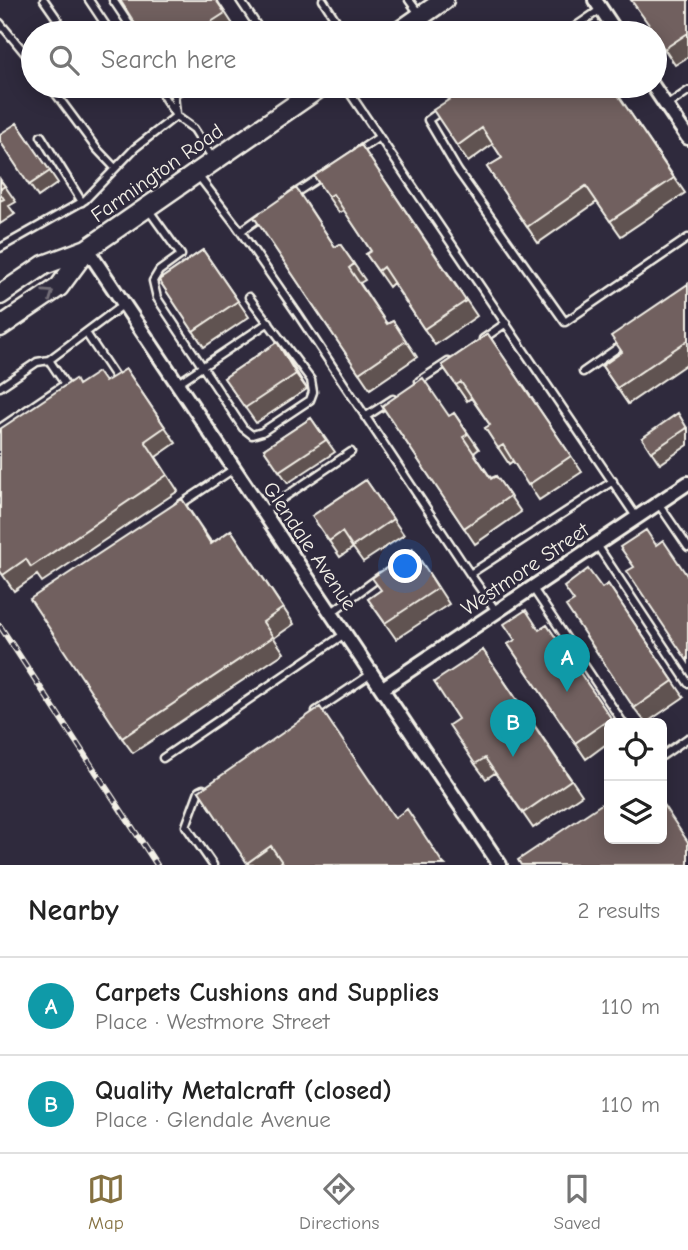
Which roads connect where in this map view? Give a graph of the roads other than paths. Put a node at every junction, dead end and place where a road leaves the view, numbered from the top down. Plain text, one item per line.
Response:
1 (44, 0) edge
2 (89, 0) edge
3 (113, 0) edge
4 (240, 0) edge
5 (323, 0) edge
6 (409, 0) edge
7 (444, 0) edge
8 (598, 5) edge
9 (421, 16) junction
10 (59, 21) edge
11 (103, 21) edge
12 (127, 21) edge
13 (254, 21) edge
14 (336, 21) edge
15 (414, 21) edge
16 (580, 21) edge
17 (609, 21) edge
18 (0, 23) edge
19 (21, 48) edge
20 (688, 91) edge
21 (59, 98) edge
22 (165, 98) edge
23 (174, 98) edge
24 (293, 98) edge
25 (353, 98) edge
26 (661, 98) edge
27 (447, 106) edge
28 (666, 106) junction
29 (176, 116) junction
30 (41, 136) dead end
31 (379, 137) junction
32 (688, 138) edge
33 (347, 159) edge
34 (214, 161) junction
35 (115, 168) junction
36 (197, 173) junction
37 (325, 173) edge
38 (82, 202) junction
39 (283, 202) edge
40 (147, 207) junction
41 (272, 209) edge
42 (241, 231) junction
43 (688, 237) edge
44 (0, 248) edge
45 (87, 249) junction
46 (0, 295) edge
47 (250, 297) dead end
48 (124, 304) junction
49 (269, 322) junction
50 (506, 323) junction
51 (0, 327) edge
52 (86, 333) junction
53 (635, 336) edge
54 (478, 342) edge
55 (458, 355) edge
56 (49, 360) junction
57 (203, 368) junction
58 (583, 372) dead end
59 (178, 383) junction
60 (0, 387) edge
61 (408, 388) edge
62 (123, 389) edge
63 (397, 396) edge
64 (365, 417) junction
65 (0, 428) edge
66 (351, 452) dead end
67 (235, 468) junction
68 (613, 481) junction
69 (688, 482) edge
70 (659, 503) junction
71 (264, 511) junction
72 (167, 513) edge
73 (637, 518) junction
74 (596, 544) junction
75 (688, 547) edge
76 (386, 572) edge
77 (470, 574) junction
78 (532, 587) junction
79 (496, 611) junction
80 (332, 612) junction
81 (346, 633) junction
82 (373, 673) junction
83 (688, 683) edge
84 (383, 688) junction
85 (307, 717) edge
86 (620, 718) edge
87 (688, 738) edge
88 (667, 753) edge
89 (163, 758) dead end
90 (210, 784) edge
91 (213, 865) edge
92 (500, 865) edge

1 - 10 lane
2 - 11 lane
3 - 12 lane
4 - 13 lane
5 - 14 lane
6 - 9 lane
7 - 9 main road
8 - 16 lane
8 - 17 street
9 - 15 main road
18 - 19 lane
20 - 28 lane
21 - 35 lane
22 - 29 lane
23 - 29 lane
24 - 34 main road, Farmington Road
25 - 31 lane
26 - 28 street
27 - 43 lane
28 - 32 street
29 - 34 lane
29 - 35 lane
30 - 38 lane
31 - 33 lane
31 - 50 lane
34 - 36 main road, Farmington Road
35 - 38 lane
36 - 40 main road, Farmington Road
36 - 42 lane
37 - 39 lane
38 - 44 lane
40 - 45 main road, Farmington Road
40 - 57 lane
41 - 42 lane
42 - 64 lane
45 - 46 main road, Farmington Road
45 - 48 street, Glendale Avenue
51 -> 45 main road, Farmington Road
47 - 49 lane
48 - 52 lane
48 - 59 street, Glendale Avenue
49 - 57 lane
49 - 57 lane
50 - 54 lane
50 - 68 lane
52 - 56 lane
52 - 62 lane
53 - 58 lane
55 - 61 lane
56 - 60 lane
56 - 65 lane
57 - 59 lane
59 - 67 street, Glendale Avenue
63 - 64 lane
64 - 77 lane
66 - 71 lane
67 - 71 street, Glendale Avenue
67 - 72 lane
68 - 73 lane
68 - 77 lane
69 - 70 street, Westmore Street
70 - 73 street, Westmore Street
70 - 75 lane
71 - 80 street, Glendale Avenue
73 - 74 street, Westmore Street
74 - 78 street, Westmore Street
74 - 83 lane
76 - 80 lane
77 - 79 lane
78 - 79 street, Westmore Street
78 - 86 lane
79 - 84 street, Westmore Street
80 - 81 street, Glendale Avenue
81 - 82 street, Glendale Avenue
81 - 89 lane
82 - 84 street, Glendale Avenue
82 - 85 lane
84 - 92 street, Glendale Avenue
87 - 88 lane
90 - 91 lane

